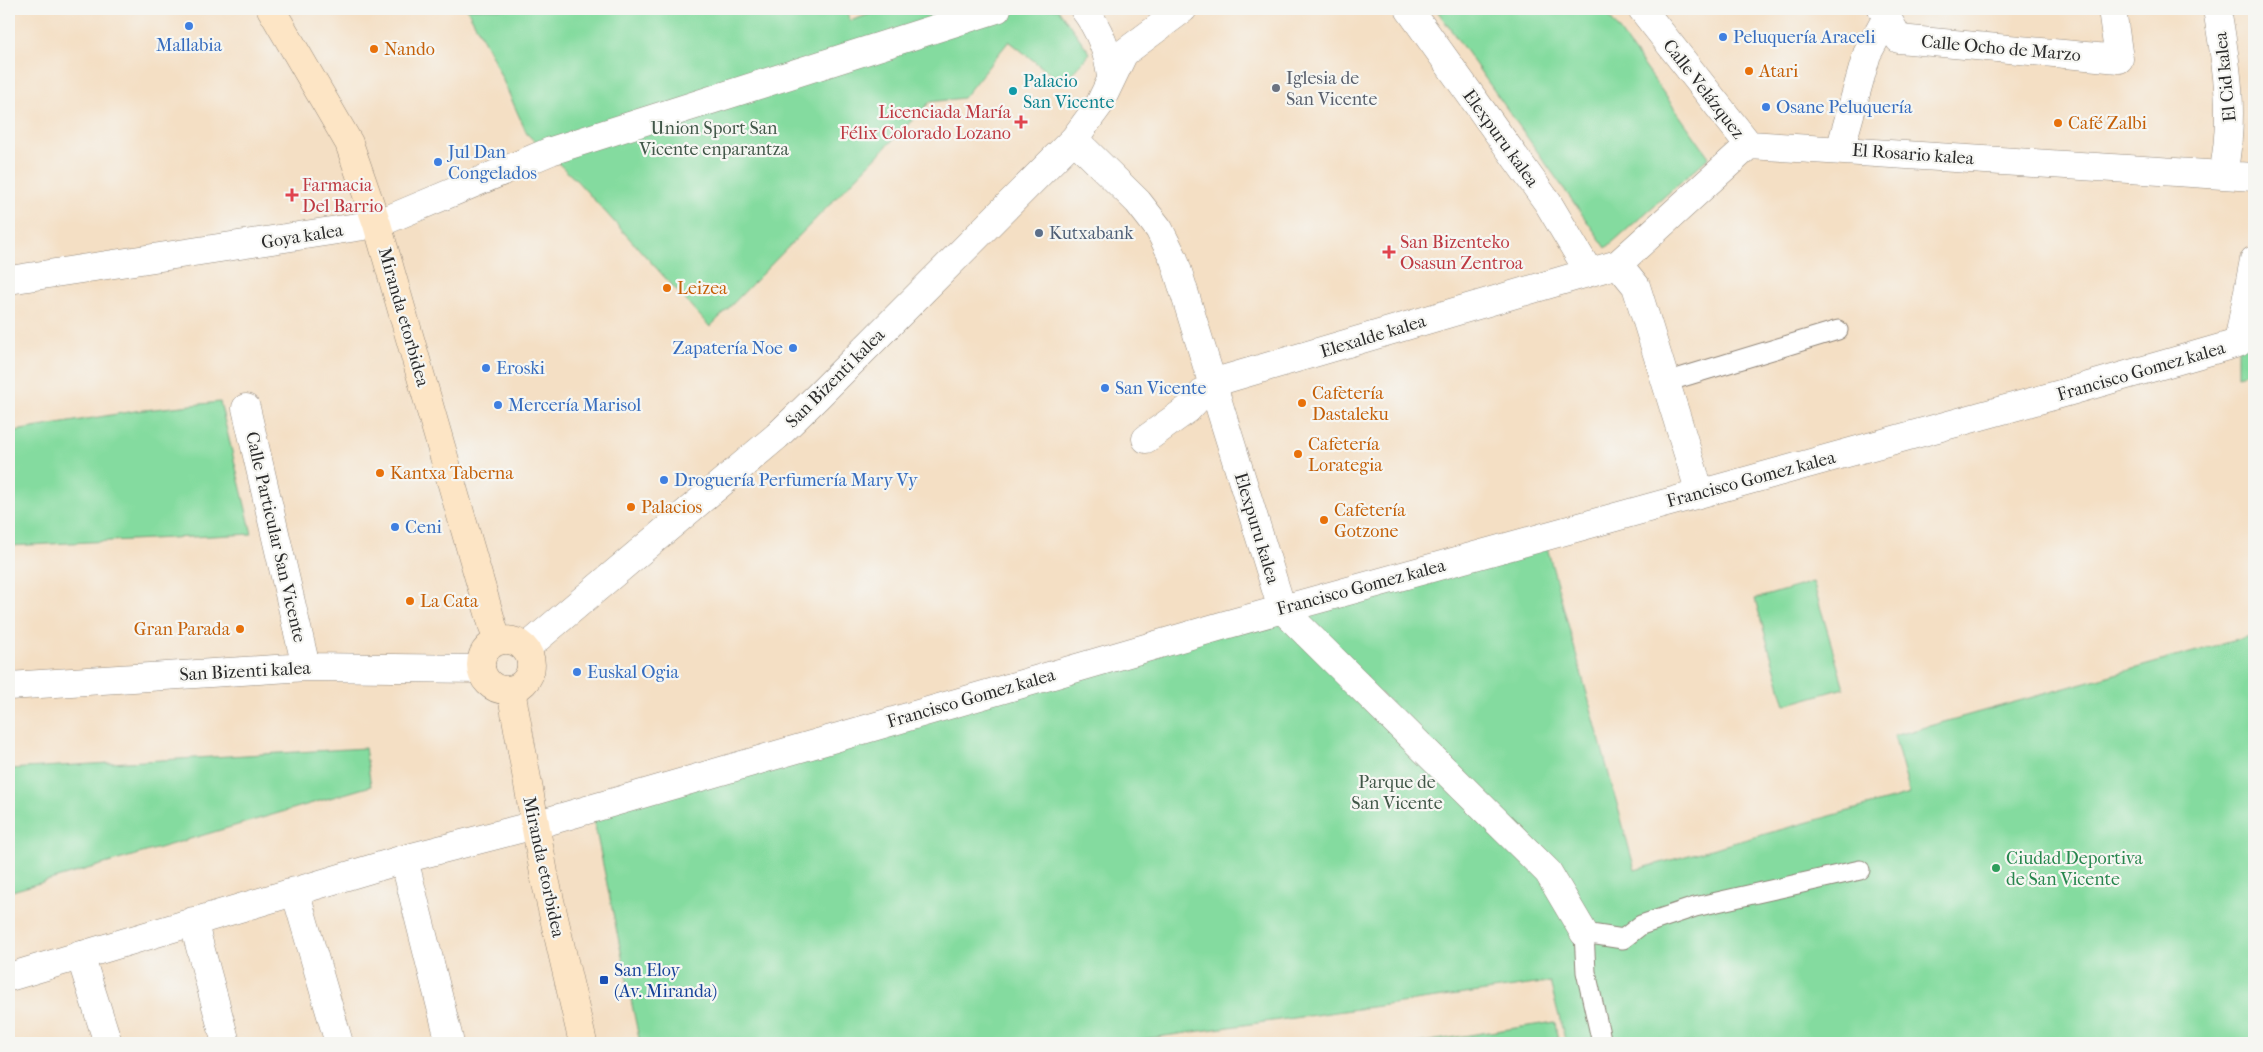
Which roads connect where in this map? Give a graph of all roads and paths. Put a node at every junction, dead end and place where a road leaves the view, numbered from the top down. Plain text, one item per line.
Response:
1 (271, 9) edge
2 (996, 9) edge
3 (1084, 9) edge
4 (1184, 9) edge
5 (1408, 9) edge
6 (1642, 9) edge
7 (2112, 9) edge
8 (2217, 9) edge
9 (1884, 13) edge
10 (1111, 77) junction
11 (1074, 139) junction
12 (1749, 145) junction
13 (1840, 150) junction
14 (2224, 174) junction
15 (2254, 177) edge
16 (377, 224) junction
17 (2254, 260) edge
18 (1618, 264) junction
19 (1589, 272) junction
20 (9, 280) edge
21 (1838, 330) dead end
22 (1666, 382) junction
23 (1212, 383) junction
24 (246, 408) dead end
25 (1146, 439) dead end
26 (1700, 494) junction
27 (1282, 609) junction
28 (497, 641) junction
29 (526, 648) junction
30 (306, 667) junction
31 (481, 669) junction
32 (9, 686) edge
33 (511, 690) junction
34 (534, 825) junction
35 (404, 859) junction
36 (1860, 870) dead end
37 (295, 891) junction
38 (193, 921) junction
39 (1584, 932) junction
40 (80, 955) junction
41 (9, 977) edge
42 (449, 1039) dead end
43 (108, 1043) edge
44 (226, 1043) edge
45 (339, 1043) edge
46 (583, 1043) edge
47 (1602, 1043) edge

1 - 16 street, Miranda etorbidea
2 - 16 street, Goya kalea
3 - 10 street
4 - 10 street, San Bizenti kalea
5 - 19 street, Elexpuru kalea
6 - 12 street, Calle Velázquez
7 - 9 street, Calle Ocho de Marzo
8 - 14 street, El Cid kalea
9 - 13 street, Calle Ocho de Marzo
10 - 11 street, San Bizenti kalea
11 - 23 street, Elexpuru kalea
11 - 29 street, San Bizenti kalea
12 - 13 street, El Rosario kalea
12 - 18 street
13 - 14 street, El Rosario kalea
14 - 15 street, El Rosario kalea
16 - 20 street, Goya kalea
16 - 28 street, Miranda etorbidea
17 - 26 street, Francisco Gomez kalea
18 - 19 street, Elexalde kalea
18 - 22 street
19 - 23 street, Elexalde kalea
21 - 22 lane
22 - 26 street
23 - 25 street
23 - 27 street, Elexpuru kalea
24 - 30 street, Calle Particular San Vicente
26 - 27 street, Francisco Gomez kalea
27 - 34 street, Francisco Gomez kalea
27 - 39 street, Elexpuru kalea
28 - 29 street
28 - 31 street
29 - 33 street
30 - 31 street, San Bizenti kalea
30 - 32 street, San Bizenti kalea
31 - 33 street
33 - 34 street, Miranda etorbidea
34 - 35 street, Francisco Gomez kalea
34 - 46 street, Miranda etorbidea
35 - 37 street, Francisco Gomez kalea
35 - 42 street
36 - 39 lane
37 - 38 street, Francisco Gomez kalea
37 - 45 street
38 - 40 street, Francisco Gomez kalea
38 - 44 street
39 - 47 lane
40 - 41 street, Francisco Gomez kalea
40 - 43 street

